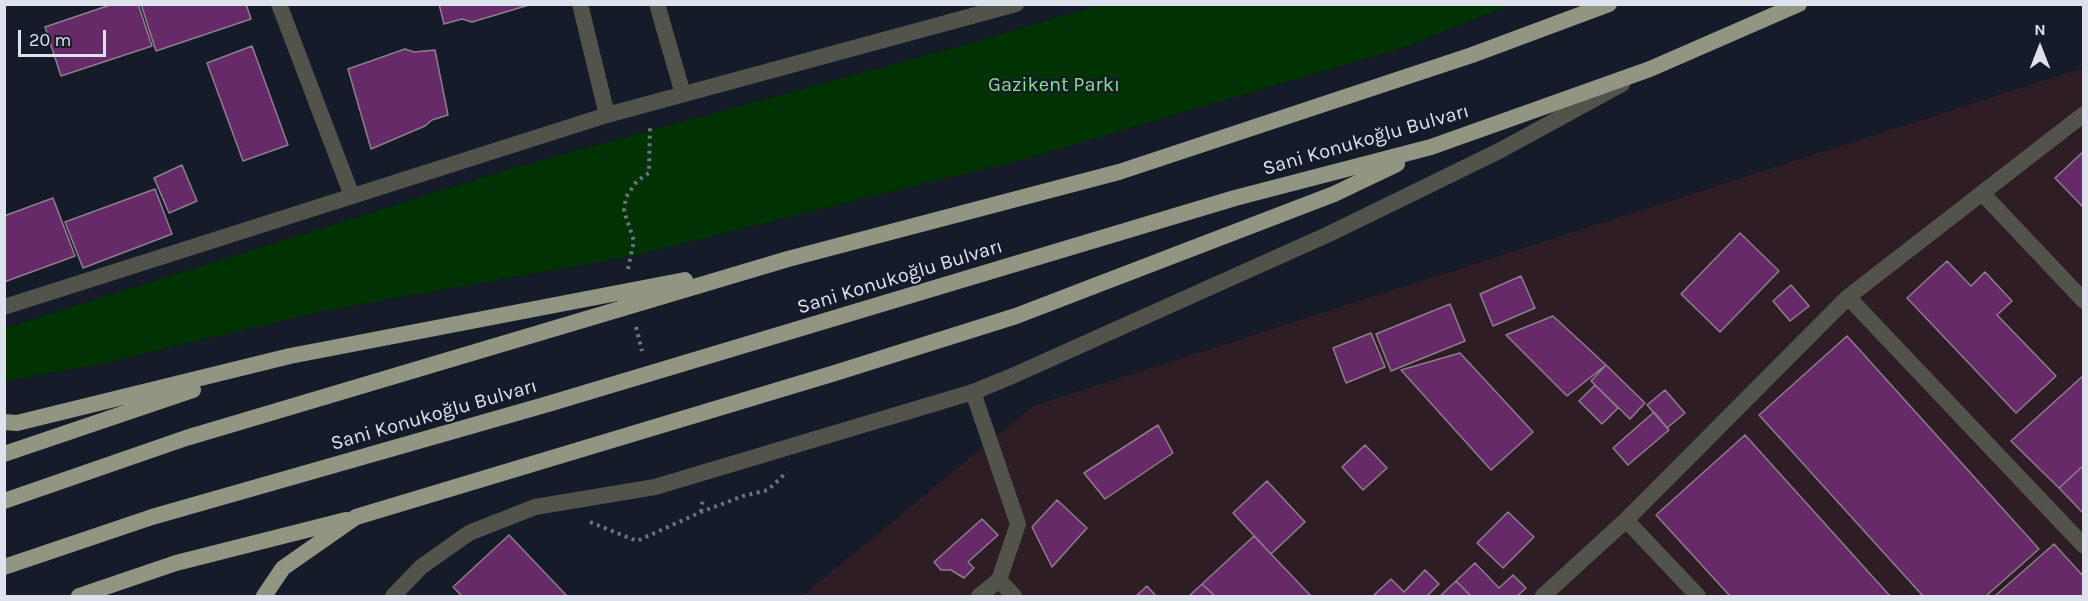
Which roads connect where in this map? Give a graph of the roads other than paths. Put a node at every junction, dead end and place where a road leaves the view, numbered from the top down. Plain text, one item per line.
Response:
1 (279, 4) edge
2 (580, 4) edge
3 (657, 4) edge
4 (1016, 4) edge
5 (1609, 4) edge
6 (1799, 4) edge
7 (1650, 69) junction
8 (683, 94) junction
9 (2084, 114) edge
10 (607, 115) junction
11 (1431, 147) junction
12 (1982, 193) junction
13 (352, 196) junction
14 (789, 259) junction
15 (1848, 297) junction
16 (2084, 301) edge
17 (4, 307) edge
18 (290, 356) junction
19 (973, 392) junction
20 (4, 422) edge
21 (4, 454) edge
22 (4, 501) edge
23 (356, 517) junction
24 (1626, 520) junction
25 (2084, 546) edge
26 (4, 567) edge
27 (999, 580) junction
28 (79, 597) edge
29 (264, 597) edge
30 (393, 597) edge
31 (979, 597) edge
32 (1014, 597) edge
33 (1543, 597) edge
34 (1698, 597) edge

1 - 13 street
2 - 10 street
3 - 8 street
4 - 8 street
5 - 14 highway
6 - 7 highway, Sani Konukoğlu Bulvarı
7 - 11 highway, Sani Konukoğlu Bulvarı
7 - 19 street
8 - 10 street
9 - 12 street
10 - 13 street
11 - 23 highway
11 - 26 highway, Sani Konukoğlu Bulvarı
12 - 15 street
12 - 16 street
13 - 17 street
14 - 18 highway
14 - 22 highway
15 - 24 street
15 - 25 street
18 - 20 highway
18 - 21 highway
19 - 27 street
19 - 30 street
23 - 28 highway
23 - 29 highway
24 - 33 street
24 - 34 street
27 - 31 street
27 - 32 street

